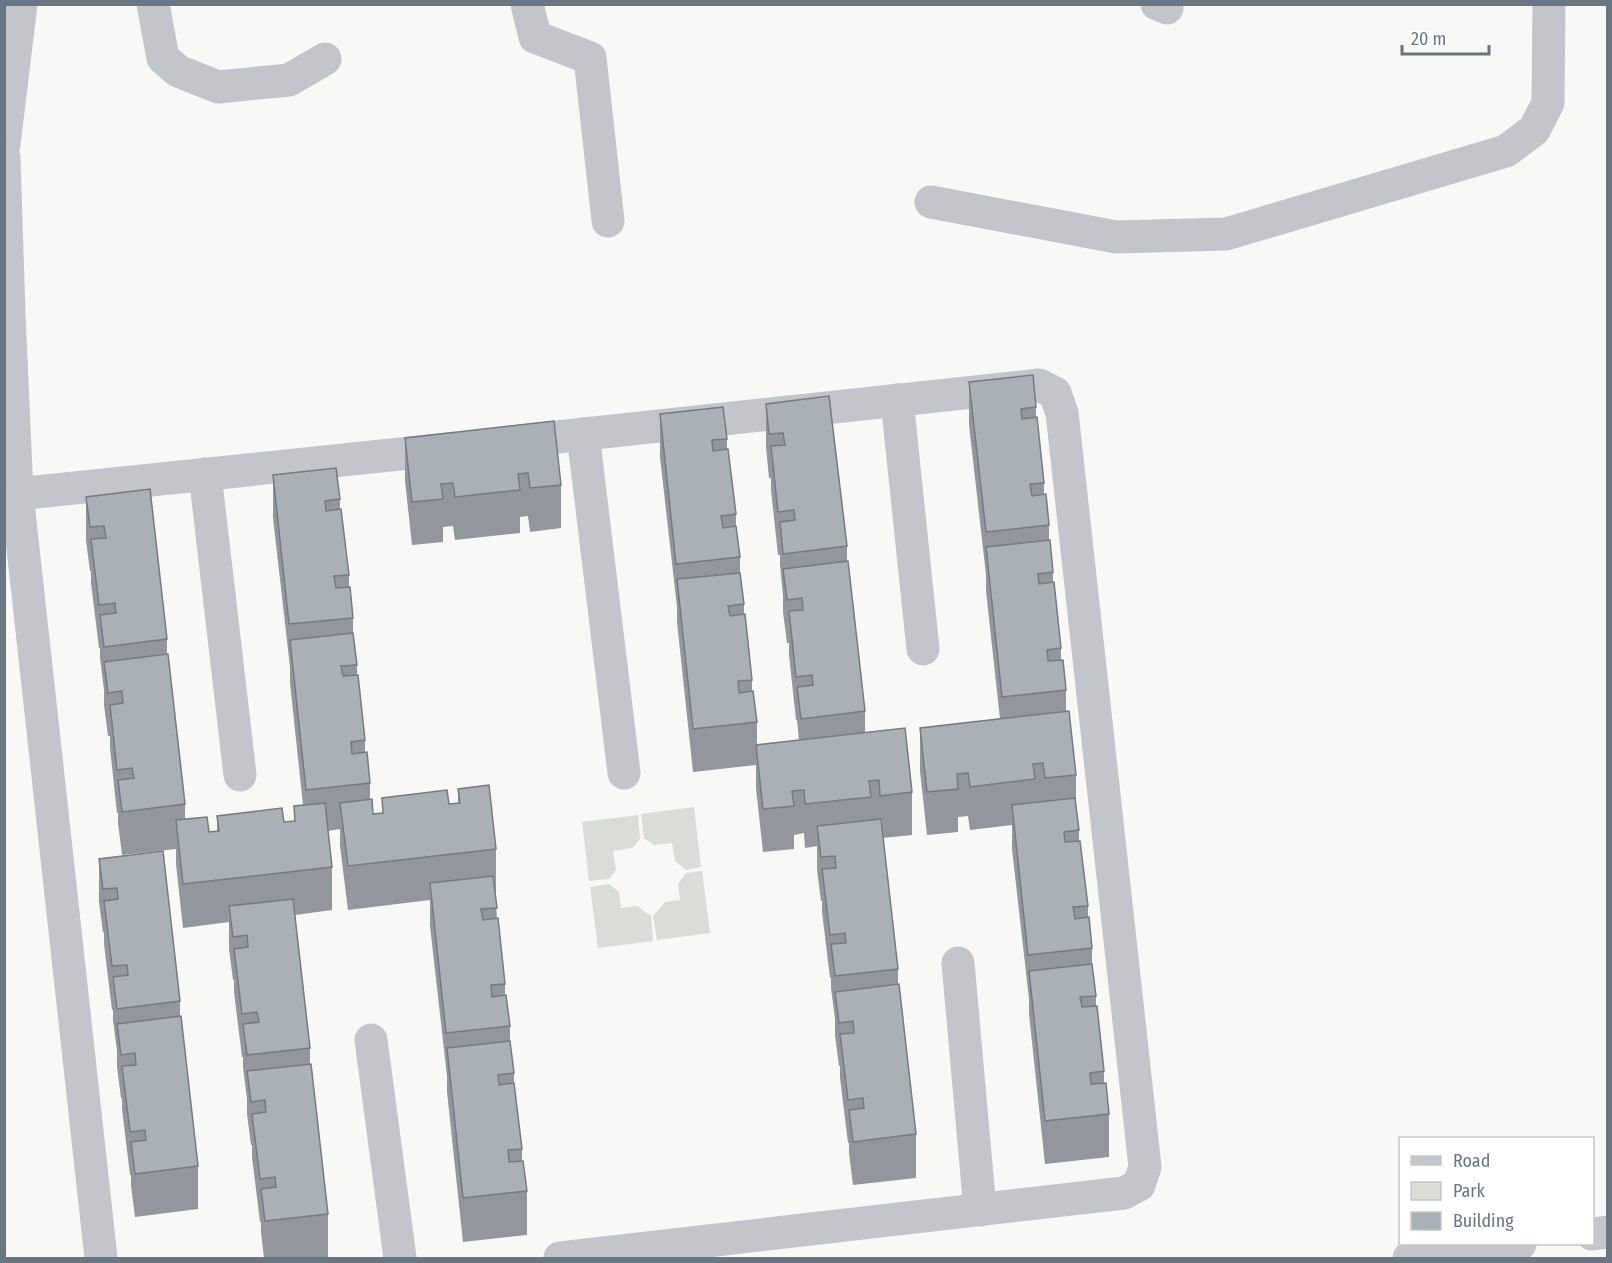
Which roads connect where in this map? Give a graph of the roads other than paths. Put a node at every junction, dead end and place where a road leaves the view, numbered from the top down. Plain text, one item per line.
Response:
1 (21, 4) edge
2 (153, 4) edge
3 (527, 4) edge
4 (1549, 4) edge
5 (325, 59) dead end
6 (4, 144) edge
7 (4, 157) edge
8 (931, 202) dead end
9 (608, 221) dead end
10 (897, 400) junction
11 (583, 434) junction
12 (10, 439) edge
13 (205, 474) junction
14 (17, 494) junction
15 (923, 649) dead end
16 (624, 773) dead end
17 (240, 775) dead end
18 (958, 963) dead end
19 (371, 1040) dead end
20 (980, 1210) junction
21 (1512, 1245) edge
22 (101, 1258) edge
23 (400, 1258) edge
24 (560, 1258) edge
25 (1401, 1258) edge
26 (1409, 1258) edge

1 - 6 street
2 - 5 street
3 - 9 street
4 - 8 street
7 - 12 street
10 - 11 street
10 - 15 street
10 - 20 street
11 - 13 street
11 - 16 street
12 - 14 street
13 - 14 street
13 - 17 street
14 - 22 street
18 - 20 street
19 - 23 street
20 - 24 street
21 - 26 street
25 - 26 street

